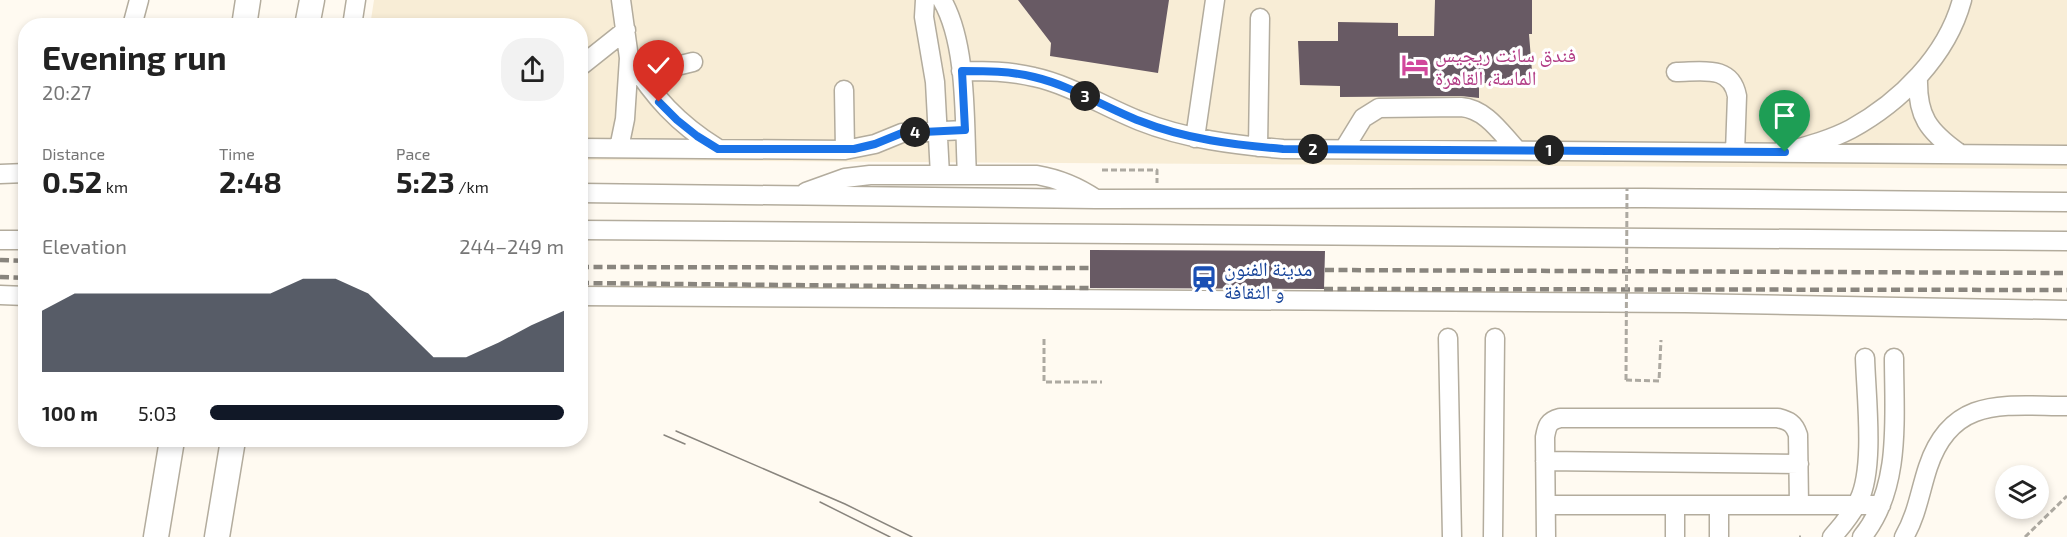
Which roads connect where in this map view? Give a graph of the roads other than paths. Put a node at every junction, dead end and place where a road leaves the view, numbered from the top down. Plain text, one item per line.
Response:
1 (139, 0) edge
2 (248, 0) edge
3 (312, 0) edge
4 (356, 0) edge
5 (621, 0) edge
6 (925, 0) edge
7 (942, 0) edge
8 (1215, 0) edge
9 (1962, 0) edge
10 (134, 18) edge
11 (245, 18) edge
12 (309, 18) edge
13 (353, 18) edge
14 (1260, 18) dead end
15 (954, 28) junction
16 (626, 30) junction
17 (927, 33) junction
18 (629, 58) junction
19 (588, 59) edge
20 (693, 62) dead end
21 (962, 71) junction
22 (1676, 72) dead end
23 (640, 75) junction
24 (1918, 78) junction
25 (844, 90) dead end
26 (1786, 102) dead end
27 (965, 130) junction
28 (938, 131) junction
29 (1195, 138) junction
30 (1258, 147) junction
31 (588, 148) edge
32 (619, 148) junction
33 (718, 149) junction
34 (1344, 149) junction
35 (845, 150) junction
36 (1517, 150) junction
37 (1735, 152) junction
38 (1785, 152) junction
39 (1959, 153) junction
40 (2067, 155) edge
41 (18, 173) edge
42 (0, 174) edge
43 (940, 175) junction
44 (966, 175) junction
45 (588, 193) edge
46 (799, 195) junction
47 (1096, 200) junction
48 (2067, 202) edge
49 (588, 230) edge
50 (0, 240) edge
51 (18, 240) edge
52 (2067, 241) edge
53 (0, 295) edge
54 (18, 296) edge
55 (588, 296) edge
56 (2067, 310) edge
57 (1448, 338) dead end
58 (1495, 338) dead end
59 (1866, 358) dead end
60 (1893, 358) dead end
61 (2067, 406) edge
62 (171, 447) edge
63 (232, 447) edge
64 (1545, 461) junction
65 (1799, 464) junction
66 (1546, 505) junction
67 (1675, 505) junction
68 (1719, 505) junction
69 (1799, 505) junction
70 (1856, 505) junction
71 (1881, 505) junction
72 (156, 537) edge
73 (217, 537) edge
74 (1452, 537) edge
75 (1493, 537) edge
76 (1546, 537) edge
77 (1675, 537) edge
78 (1719, 537) edge
79 (1832, 537) edge
80 (1862, 537) edge
81 (1904, 537) edge

1 - 10 street
2 - 11 main road
3 - 12 main road
4 - 13 street
5 - 16 street
6 - 17 street
7 - 15 street
8 - 29 street
9 - 24 street
14 - 30 street
15 - 17 street
15 - 21 street
16 - 18 street
16 - 19 street
17 - 28 street
18 - 23 street
18 - 32 street
20 - 23 street
21 - 27 street
21 - 29 street
22 - 37 street
23 - 33 street
24 - 38 street
24 - 39 street
25 - 35 street
26 - 38 street
27 - 28 street
27 - 44 street
28 - 35 street
28 - 43 street
29 - 30 street
30 - 34 street
31 - 32 street
32 - 33 street
33 - 35 street
34 - 36 street
34 - 36 street
36 - 37 street
37 - 38 street
38 - 39 street
39 - 40 street
41 - 42 street
43 - 44 street
43 - 46 street
44 - 47 street
45 - 46 street
46 - 47 street
47 - 48 street
49 - 52 street
50 - 51 street
53 - 54 street
55 - 56 street
57 - 74 street
58 - 75 street
59 - 70 street
60 - 71 street
61 - 81 street
62 - 72 main road
63 - 73 main road
64 - 65 street
64 - 65 street
64 - 66 street
65 - 69 street
66 - 67 street
66 - 76 street
67 - 68 street
67 - 77 street
68 - 69 street
68 - 78 street
69 - 70 street
70 - 71 street
70 - 79 street
71 - 80 street

